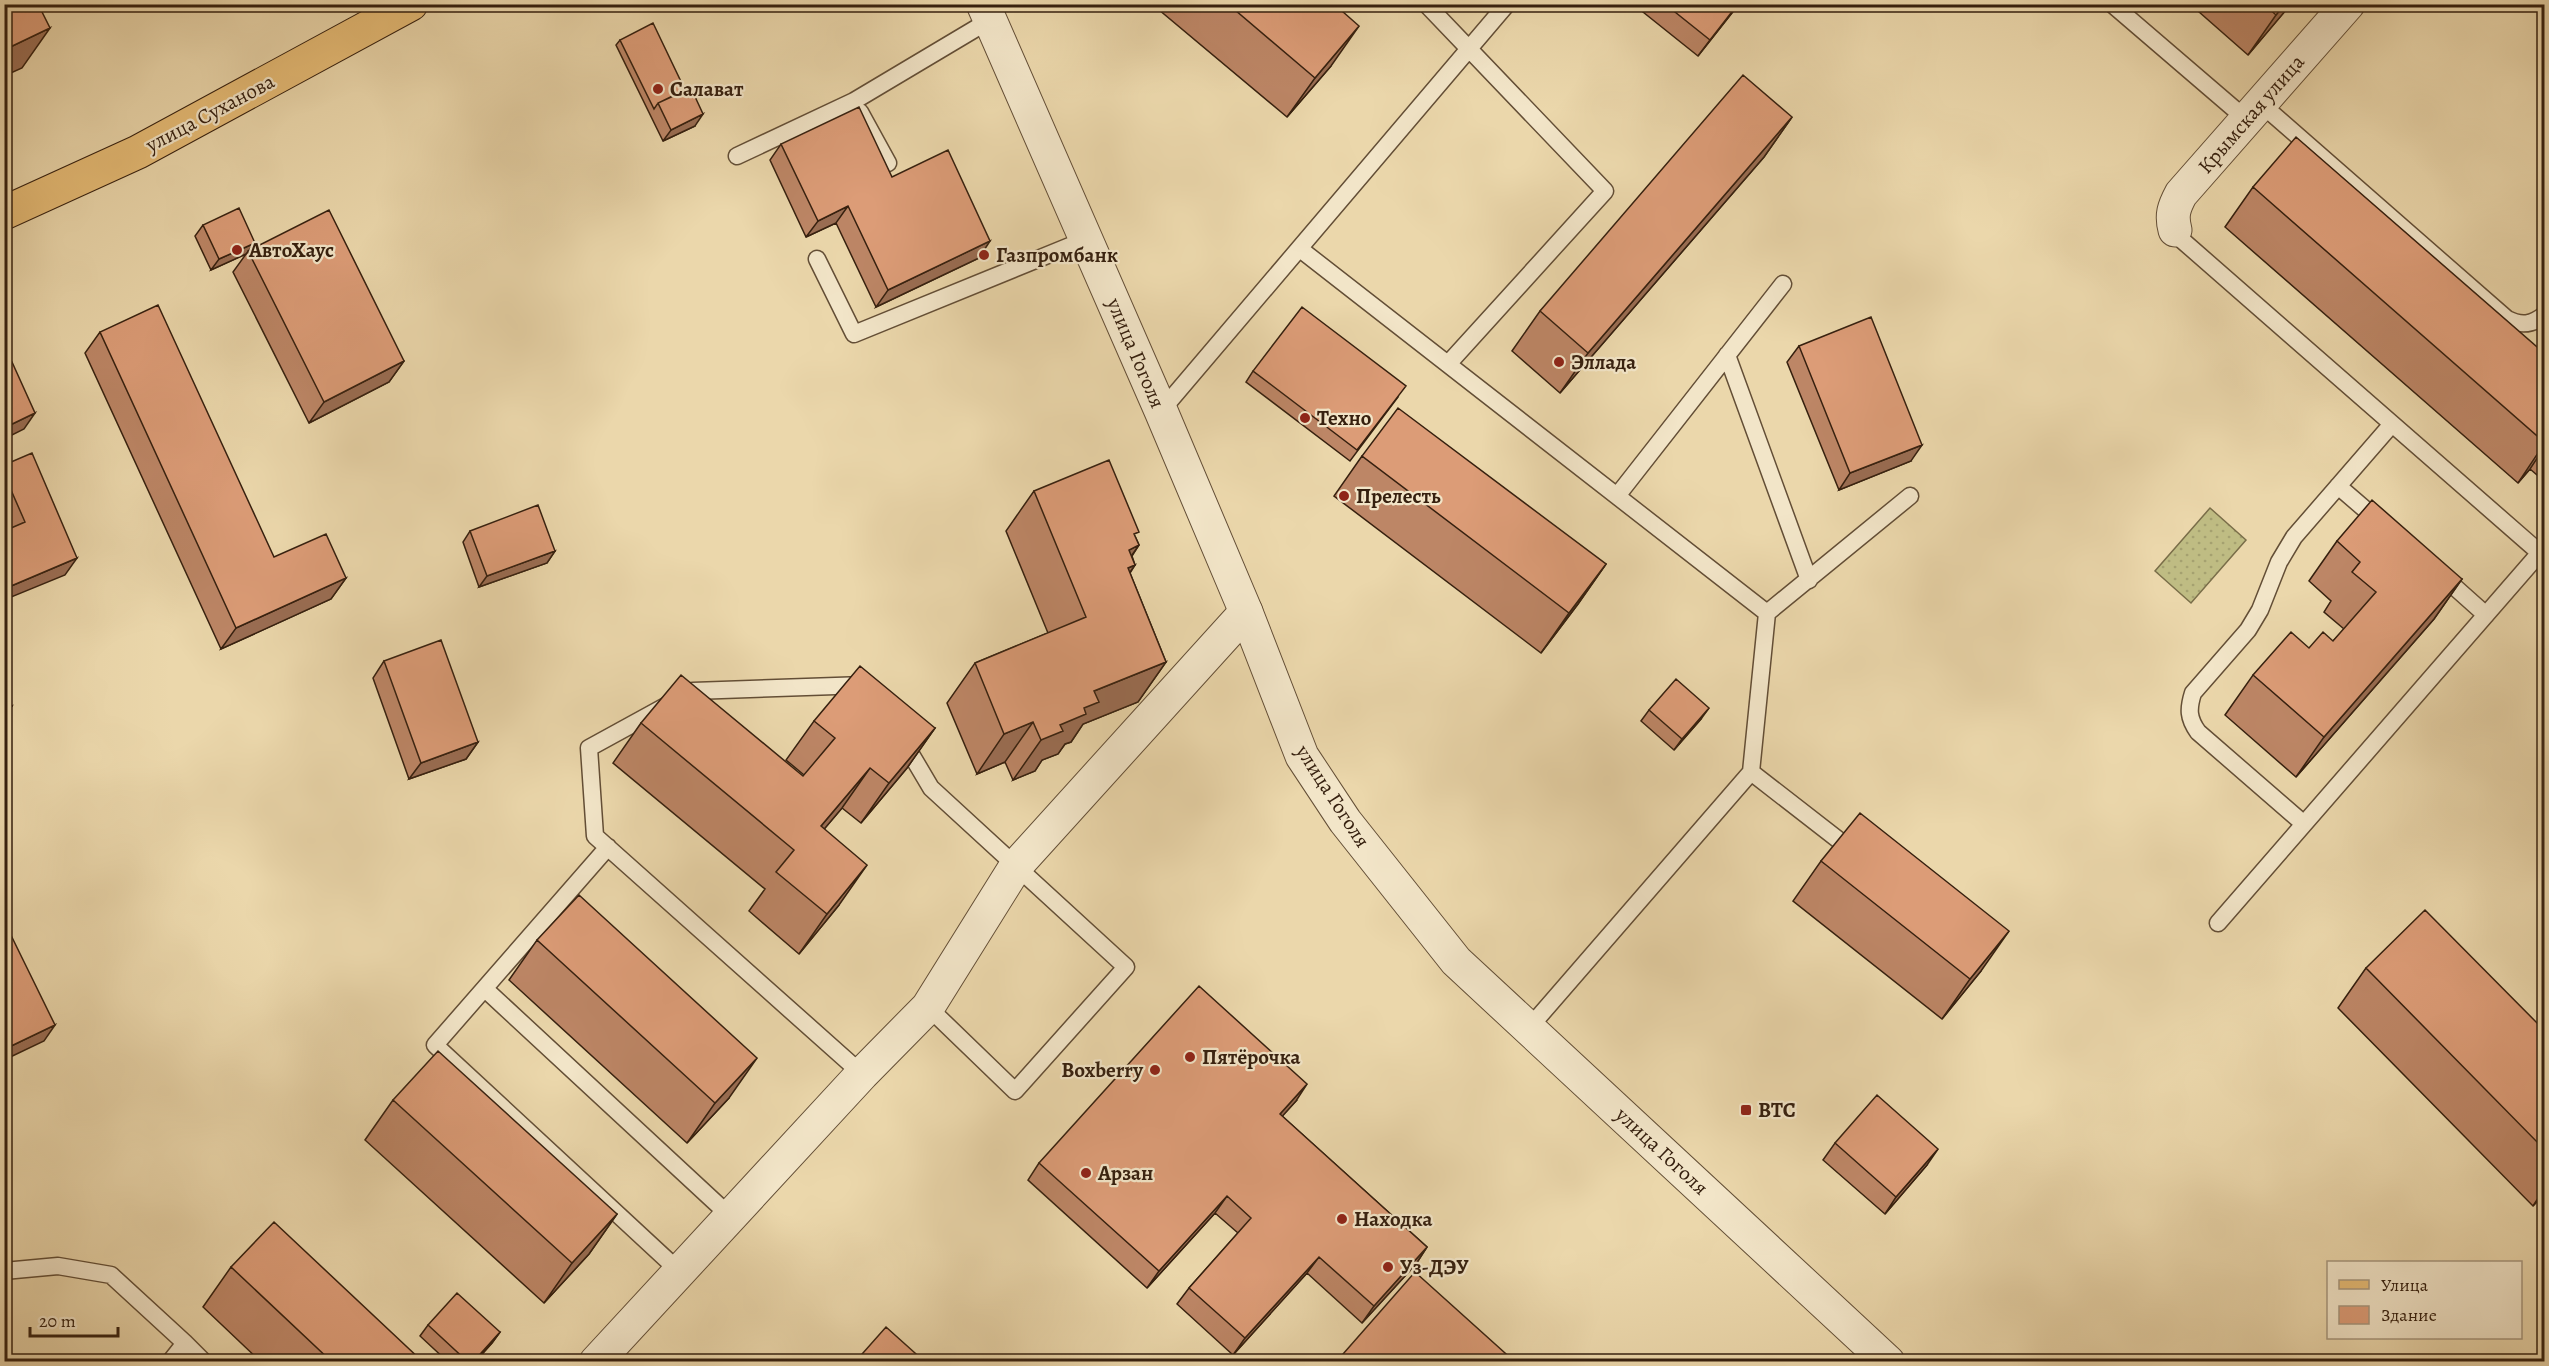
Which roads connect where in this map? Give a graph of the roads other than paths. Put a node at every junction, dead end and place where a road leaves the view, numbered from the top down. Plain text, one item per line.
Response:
1 (411, 4) edge
2 (1426, 4) edge
3 (1508, 4) edge
4 (2112, 4) edge
5 (2348, 4) edge
6 (986, 12) edge
7 (1469, 50) junction
8 (854, 101) junction
9 (2253, 111) junction
10 (737, 156) dead end
11 (888, 163) edge
12 (4, 213) edge
13 (2175, 230) joint
14 (1087, 239) junction
15 (1300, 249) junction
16 (818, 260) dead end
17 (1783, 284) dead end
18 (2544, 315) edge
19 (1727, 355) junction
20 (1448, 364) junction
21 (1161, 411) junction
22 (2392, 424) junction
23 (2338, 486) junction
24 (1617, 496) junction
25 (1910, 496) dead end
26 (2391, 532) edge
27 (2542, 550) edge
28 (2425, 562) edge
29 (1809, 580) junction
30 (1246, 612) junction
31 (1767, 613) junction
32 (2486, 615) junction
33 (874, 694) edge
34 (891, 722) edge
35 (1750, 772) junction
36 (2304, 824) junction
37 (608, 847) junction
38 (1863, 859) edge
39 (1016, 866) junction
40 (2218, 923) dead end
41 (484, 989) junction
42 (928, 1007) junction
43 (1529, 1028) junction
44 (862, 1074) junction
45 (730, 1216) junction
46 (4, 1271) edge
47 (679, 1271) junction
48 (185, 1343) junction
49 (170, 1362) edge
50 (204, 1362) edge
51 (596, 1362) edge
52 (1888, 1362) edge

1 - 12 main road, улица Суханова
2 - 7 lane
3 - 7 lane
4 - 9 lane
5 - 9 street, Крымская улица
6 - 8 lane
6 - 14 street, улица Гоголя
7 - 15 lane
7 - 20 lane
8 - 10 lane
8 - 11 lane
9 - 13 street, Крымская улица
9 - 18 lane
13 - 22 lane
14 - 16 lane
14 - 21 street, улица Гоголя
15 - 20 lane
15 - 21 lane
17 - 19 lane
19 - 24 lane
19 - 29 lane
20 - 24 lane
21 - 30 street, улица Гоголя
22 - 23 lane
22 - 27 lane
23 - 26 lane
23 - 36 lane
24 - 31 lane
25 - 29 lane
27 - 32 lane
28 - 32 lane
29 - 31 lane
30 - 39 street
30 - 43 street, улица Гоголя
31 - 35 lane
32 - 36 lane
33 - 37 lane
34 - 39 lane
35 - 38 lane
35 - 43 lane
36 - 40 lane
37 - 41 lane
37 - 44 lane
39 - 42 street
39 - 42 lane
41 - 45 lane
41 - 47 lane
42 - 44 street
43 - 52 street, улица Гоголя
44 - 45 street
45 - 47 street
46 - 48 lane
47 - 51 street
48 - 49 lane
48 - 50 lane

